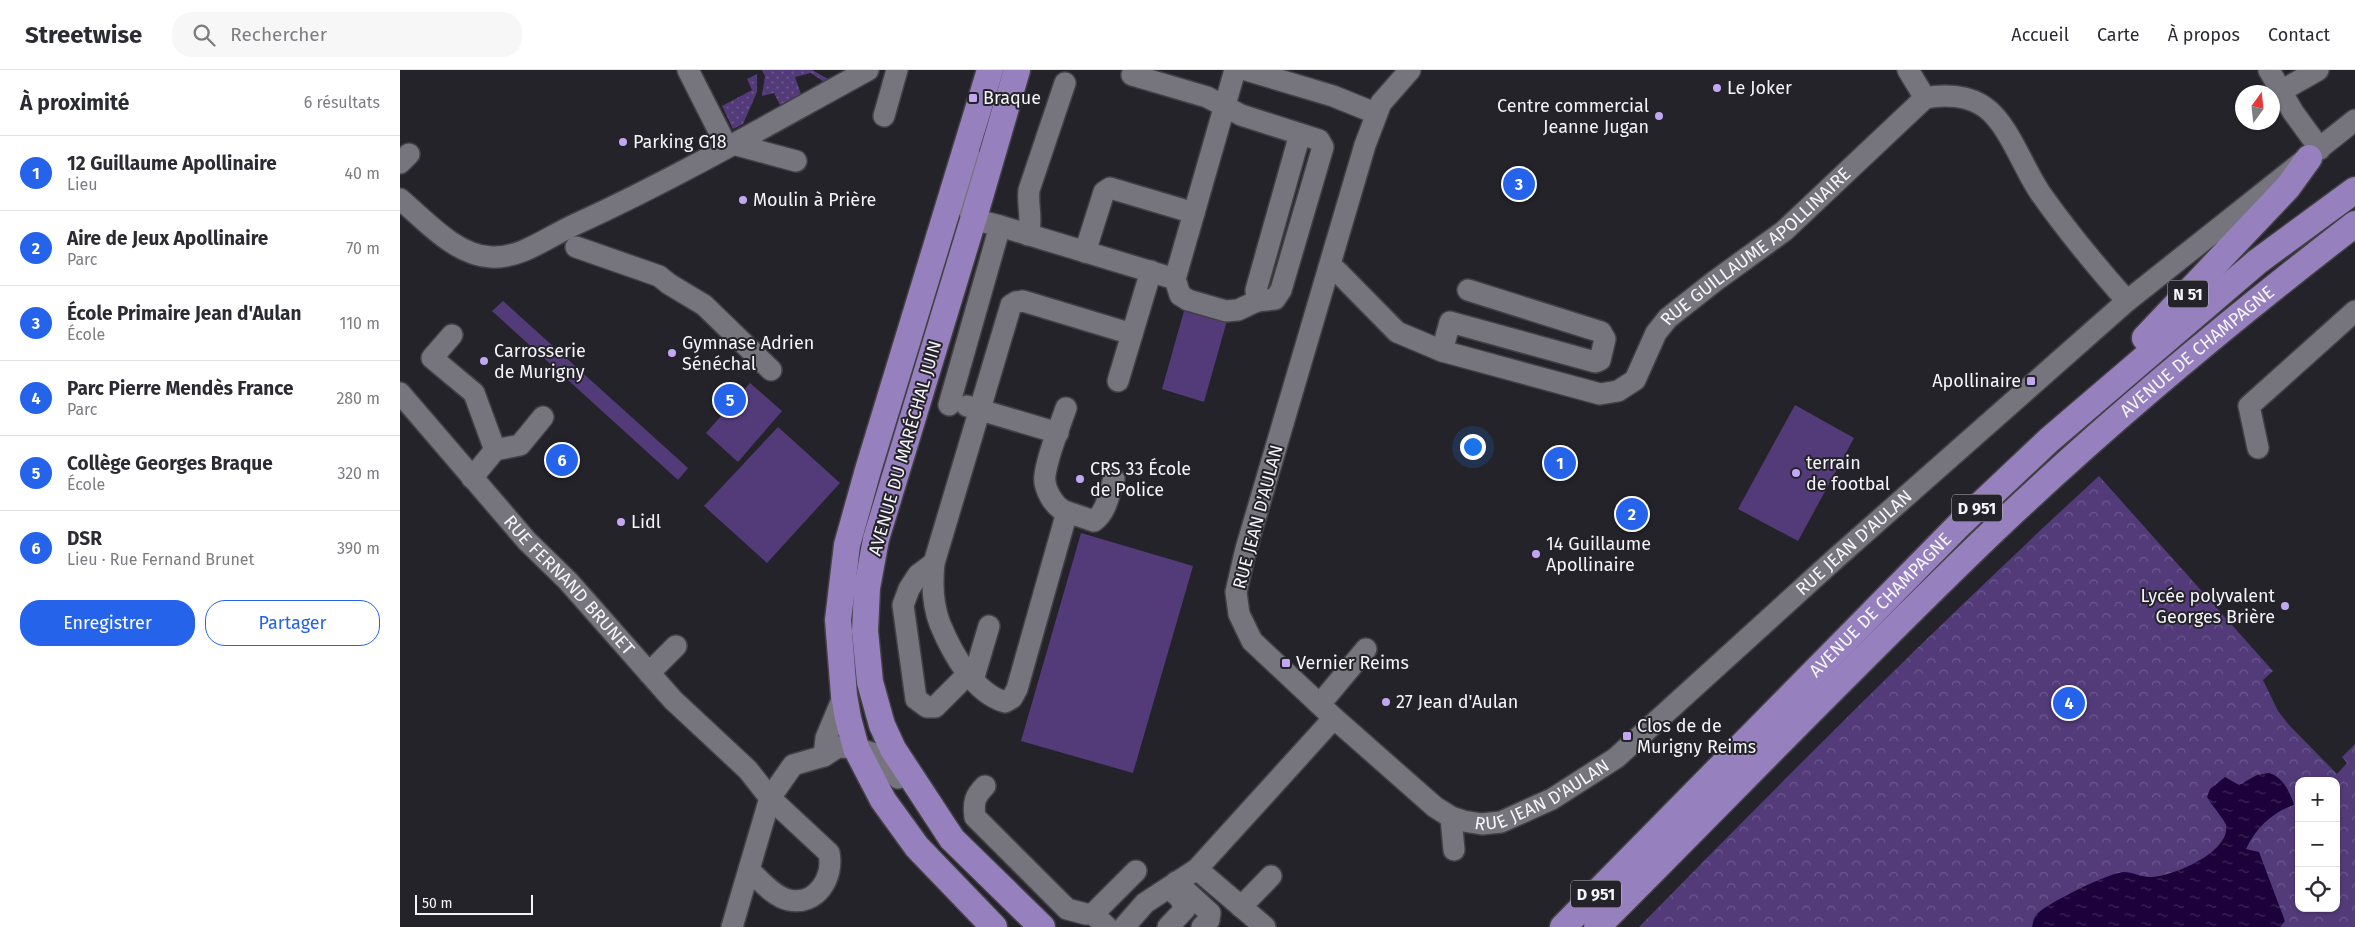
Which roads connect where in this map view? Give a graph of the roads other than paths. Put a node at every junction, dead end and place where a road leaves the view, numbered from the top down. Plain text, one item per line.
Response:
1 (688, 70) edge
2 (868, 70) edge
3 (897, 70) edge
4 (990, 70) edge
5 (1016, 70) edge
6 (1235, 70) edge
7 (1246, 70) edge
8 (1410, 70) edge
9 (2269, 70) edge
10 (2318, 70) edge
11 (1913, 73) edge
12 (1132, 75) dead end
13 (1065, 83) dead end
14 (2281, 91) junction
15 (1925, 98) junction
16 (1225, 107) junction
17 (1375, 113) junction
18 (884, 116) dead end
19 (2355, 120) edge
20 (973, 125) junction
21 (730, 146) junction
22 (2315, 153) junction
23 (796, 161) dead end
24 (2355, 190) edge
25 (400, 199) edge
26 (970, 212) junction
27 (1194, 213) junction
28 (2355, 224) edge
29 (1000, 226) junction
30 (1028, 234) junction
31 (2355, 236) edge
32 (572, 245) junction
33 (1085, 252) junction
34 (1329, 268) junction
35 (1151, 271) junction
36 (1175, 279) junction
37 (1468, 290) dead end
38 (2127, 301) junction
39 (2355, 311) edge
40 (2222, 331) junction
41 (1132, 334) junction
42 (452, 335) dead end
43 (1442, 351) junction
44 (770, 370) dead end
45 (1118, 381) dead end
46 (400, 392) edge
47 (1066, 408) dead end
48 (980, 410) junction
49 (543, 417) dead end
50 (2064, 427) junction
51 (1058, 433) junction
52 (2258, 448) dead end
53 (495, 450) junction
54 (472, 478) junction
55 (1114, 479) dead end
56 (1067, 512) junction
57 (934, 563) junction
58 (989, 626) dead end
59 (676, 646) dead end
60 (1366, 649) dead end
61 (649, 673) junction
62 (970, 677) junction
63 (844, 695) junction
64 (1327, 711) junction
65 (824, 756) junction
66 (861, 758) junction
67 (985, 786) dead end
68 (770, 798) junction
69 (1451, 817) junction
70 (1454, 850) dead end
71 (1197, 869) junction
72 (749, 870) junction
73 (1136, 871) dead end
74 (1271, 876) dead end
75 (1172, 885) junction
76 (1002, 889) junction
77 (1241, 906) junction
78 (1100, 920) edge
79 (732, 927) edge
80 (994, 927) edge
81 (1042, 927) edge
82 (1124, 927) edge
83 (1168, 927) edge
84 (1202, 927) edge
85 (1265, 927) edge
86 (1563, 927) edge
87 (1597, 927) edge

1 - 21 street
2 - 21 street
3 - 18 street
4 - 20 main road, AVENUE DU MARÉCHAL JUIN
5 - 26 main road, AVENUE DU MARÉCHAL JUIN
6 - 16 street
7 - 17 street
8 - 17 street, RUE JEAN D'AULAN
9 - 14 street
10 - 14 street
11 - 15 street
12 - 16 street
13 - 30 street
14 - 22 street
15 - 38 street
15 - 43 street, RUE GUILLAUME APOLLINAIRE
16 - 27 street
16 - 36 street
17 - 34 street, RUE JEAN D'AULAN
19 - 22 street, RUE JEAN D'AULAN
20 - 26 street
20 - 63 main road, AVENUE DU MARÉCHAL JUIN
21 - 23 street
21 - 32 street
22 - 38 street, RUE JEAN D'AULAN
22 - 50 main road, N 51
24 - 50 main road, AVENUE DE CHAMPAGNE / D 951
25 - 32 street
26 - 29 street
26 - 76 main road, AVENUE DU MARÉCHAL JUIN
27 - 33 street
27 - 36 street
28 - 40 main road, AVENUE DE CHAMPAGNE / D 951
29 - 30 street
29 - 48 street
30 - 33 street
31 - 40 main road
32 - 44 street
33 - 35 street
34 - 43 street, RUE GUILLAUME APOLLINAIRE
34 - 64 street, RUE JEAN D'AULAN
35 - 36 street
35 - 41 street
37 - 43 street
38 - 69 street, RUE JEAN D'AULAN
39 - 52 street
40 - 87 main road, AVENUE DE CHAMPAGNE / D 951
41 - 45 street
41 - 48 street
42 - 53 street
46 - 54 street, RUE FERNAND BRUNET
47 - 51 street
48 - 51 street
48 - 57 street
49 - 53 street
50 - 86 main road, AVENUE DE CHAMPAGNE / D 951
51 - 56 street
53 - 54 street
54 - 61 street, RUE FERNAND BRUNET
55 - 56 street
56 - 62 street
57 - 62 street
57 - 62 street
58 - 62 street
59 - 61 street
60 - 64 street
61 - 68 street, RUE FERNAND BRUNET
63 - 65 street
63 - 66 main road, AVENUE DU MARÉCHAL JUIN
64 - 69 street, RUE JEAN D'AULAN
64 - 71 street
65 - 66 street
65 - 68 street
66 - 76 street
66 - 80 main road, AVENUE DU MARÉCHAL JUIN
67 - 78 street
68 - 72 street
68 - 72 street, RUE FERNAND BRUNET
69 - 70 street
71 - 75 street
71 - 77 street
72 - 79 street
73 - 78 street
74 - 77 street
75 - 82 street
75 - 83 street
75 - 84 street
76 - 81 main road, AVENUE DU MARÉCHAL JUIN
77 - 85 street

